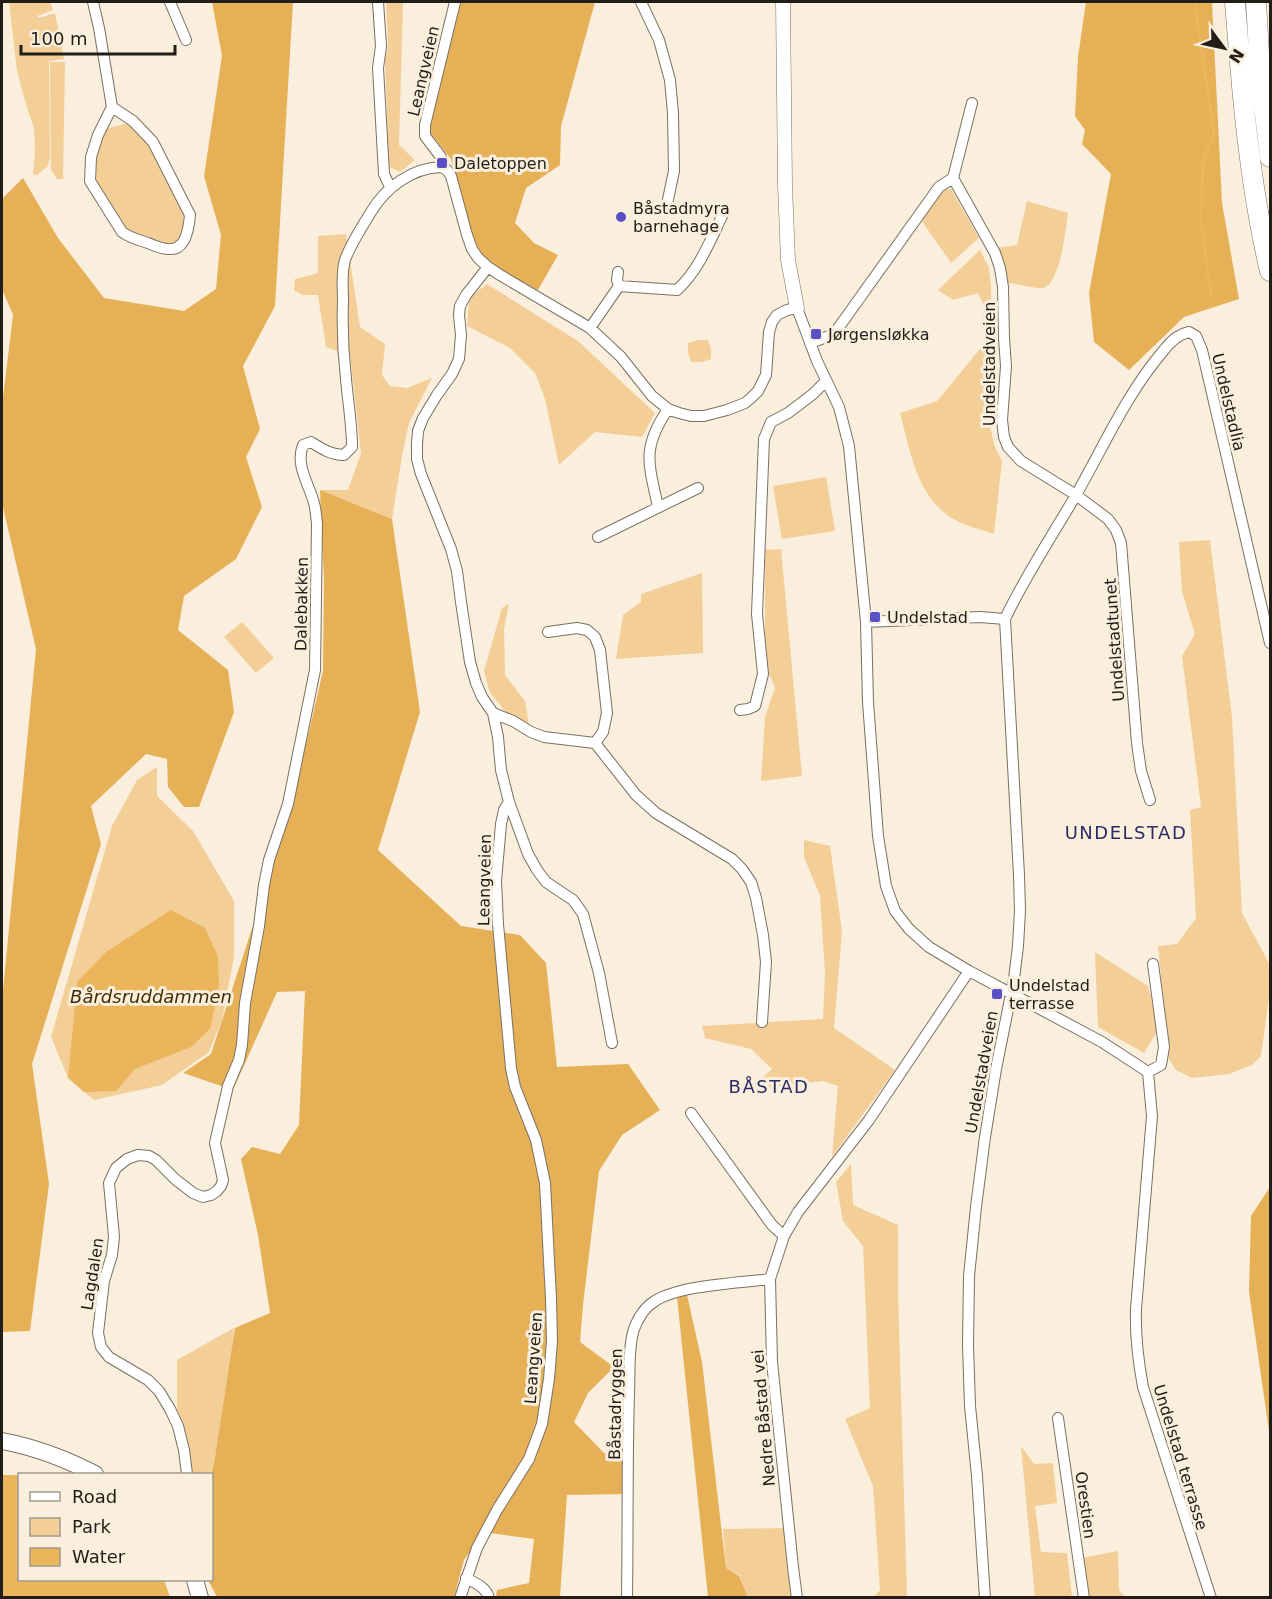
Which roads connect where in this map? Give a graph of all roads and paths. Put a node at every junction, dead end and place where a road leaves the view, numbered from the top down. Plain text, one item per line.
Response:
1 (93, 2) edge
2 (170, 2) edge
3 (378, 2) edge
4 (455, 2) edge
5 (641, 2) edge
6 (783, 2) edge
7 (1235, 2) edge
8 (1256, 2) edge
9 (186, 40) dead end
10 (972, 103) dead end
11 (112, 106) junction
12 (1270, 157) edge
13 (441, 167) junction
14 (953, 178) junction
15 (390, 187) junction
16 (667, 204) dead end
17 (723, 214) dead end
18 (488, 267) junction
19 (1270, 271) edge
20 (618, 272) dead end
21 (619, 286) junction
22 (797, 308) junction
23 (590, 328) junction
24 (810, 343) junction
25 (826, 381) junction
26 (668, 409) junction
27 (698, 488) dead end
28 (1076, 495) junction
29 (658, 507) junction
30 (598, 537) dead end
31 (1005, 619) junction
32 (866, 622) junction
33 (548, 632) dead end
34 (1270, 643) edge
35 (740, 710) dead end
36 (493, 713) junction
37 (595, 743) junction
38 (1150, 800) dead end
39 (509, 802) junction
40 (1153, 964) dead end
41 (969, 970) junction
42 (1011, 993) junction
43 (762, 1022) dead end
44 (612, 1043) dead end
45 (1148, 1072) junction
46 (228, 1086) joint
47 (691, 1113) dead end
48 (784, 1236) junction
49 (770, 1279) junction
50 (1058, 1418) dead end
51 (2, 1441) edge
52 (93, 1473) edge
53 (187, 1473) edge
54 (466, 1578) junction
55 (195, 1581) edge
56 (200, 1598) edge
57 (460, 1598) edge
58 (489, 1598) edge
59 (627, 1598) edge
60 (797, 1598) edge
61 (985, 1598) edge
62 (1084, 1598) edge
63 (1211, 1598) edge

1 - 11 street
2 - 9 street
3 - 15 street
4 - 13 street, Leangveien
5 - 16 street
6 - 22 street
7 - 19 highway
8 - 12 highway
10 - 14 street
11 - 11 street
13 - 15 street
13 - 18 street, Leangveien
14 - 24 street
14 - 28 street, Undelstadveien
15 - 46 street, Dalebakken
17 - 21 street
18 - 23 street
18 - 36 street
20 - 21 street
21 - 23 street
22 - 24 street
22 - 26 street
23 - 26 street
24 - 25 street
25 - 32 street
25 - 35 street
26 - 29 street
27 - 29 street
28 - 31 street, Undelstadlia
28 - 34 street, Undelstadlia
28 - 38 street, Undelstadtunet
29 - 30 street
31 - 32 street
31 - 42 street, Undelstadveien
32 - 41 street
33 - 37 street
36 - 37 street
36 - 39 street
37 - 43 street
39 - 44 street
39 - 54 street, Leangveien
40 - 45 street
41 - 42 street
41 - 48 street, Nedre Båstad vei
42 - 45 street
42 - 61 street, Undelstadveien
45 - 63 street, Undelstad terrasse
46 - 53 street, Lagdalen
47 - 48 street
48 - 49 street, Nedre Båstad vei
49 - 59 street, Båstadryggen
49 - 60 street, Nedre Båstad vei
50 - 62 street, Orestien
51 - 52 main road
54 - 57 street, Leangveien
54 - 58 street
55 - 56 main road

